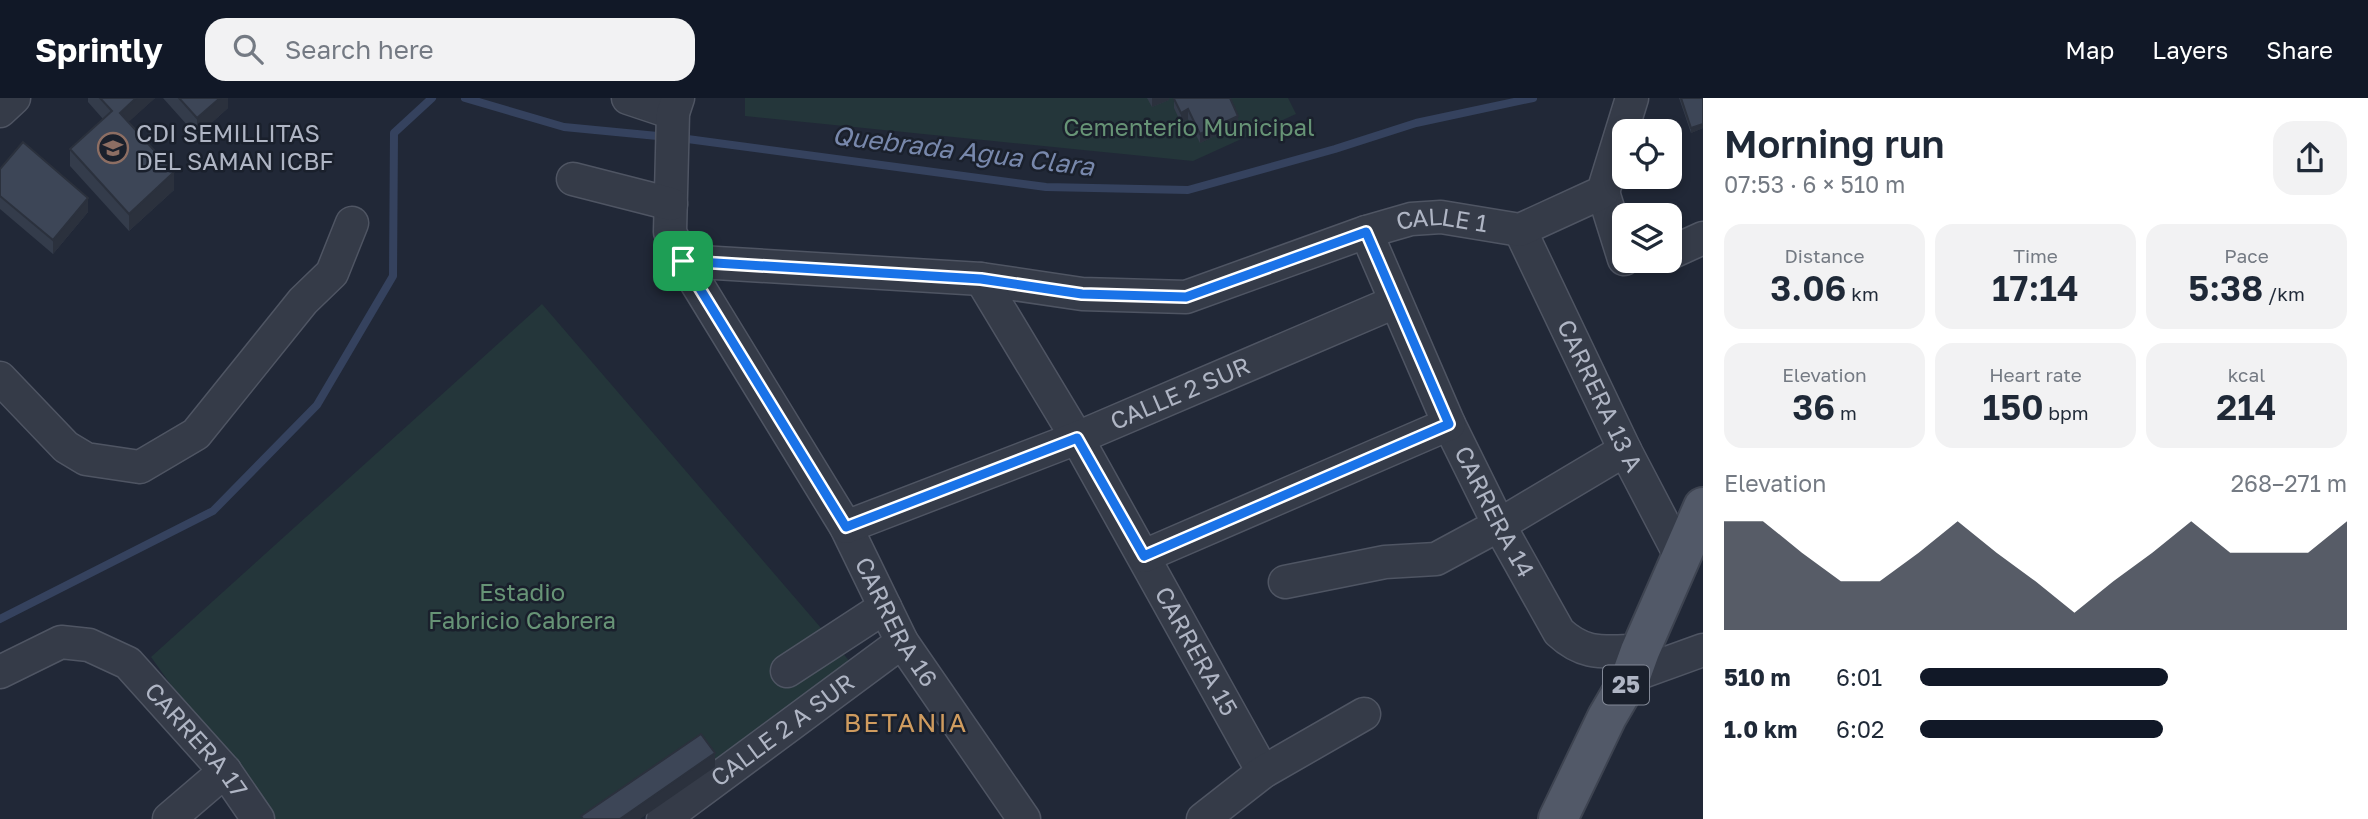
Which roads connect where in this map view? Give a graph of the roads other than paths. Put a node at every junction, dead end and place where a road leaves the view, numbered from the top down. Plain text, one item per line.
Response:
1 (14, 98) edge
2 (628, 98) edge
3 (1632, 98) edge
4 (0, 111) edge
5 (675, 113) edge
6 (573, 179) dead end
7 (671, 190) junction
8 (1603, 192) junction
9 (1612, 220) edge
10 (352, 223) dead end
11 (1520, 230) junction
12 (1366, 232) junction
13 (1703, 238) edge
14 (1682, 248) edge
15 (683, 261) junction
16 (981, 279) junction
17 (1395, 302) junction
18 (0, 379) edge
19 (1449, 424) junction
20 (1077, 438) junction
21 (1625, 450) junction
22 (1703, 507) edge
23 (1499, 525) junction
24 (846, 527) junction
25 (1144, 556) junction
26 (1682, 559) junction
27 (1284, 582) dead end
28 (885, 607) junction
29 (902, 642) junction
30 (1703, 650) edge
31 (1636, 663) junction
32 (0, 671) edge
33 (787, 671) dead end
34 (1364, 714) dead end
35 (225, 771) junction
36 (1263, 772) junction
37 (169, 819) edge
38 (258, 819) edge
39 (663, 819) edge
40 (1024, 819) edge
41 (1203, 819) edge
42 (1558, 819) edge

1 - 4 street
2 - 5 street, CARRERA 16
3 - 8 street
5 - 7 street, CARRERA 16
6 - 7 street
7 - 15 street, CARRERA 16
8 - 9 street
8 - 11 street, CALLE 1
10 - 18 street
11 - 12 street, CALLE 1
11 - 21 street, CARRERA 13 A
12 - 16 street, CALLE 1
12 - 17 street, CARRERA 14
13 - 14 street
15 - 16 street, CALLE 1
15 - 24 street, CARRERA 16
16 - 20 street, CARRERA 15
17 - 19 street, CARRERA 14
17 - 20 street, CALLE 2 SUR
19 - 23 street, CARRERA 14
19 - 25 street
20 - 24 street, CALLE 2 SUR
20 - 25 street, CARRERA 15
21 - 23 street
21 - 26 street, CARRERA 13 A
22 - 26 main road, 25
23 - 27 street
23 - 31 street, CARRERA 14
24 - 28 street, CARRERA 16
25 - 36 street, CARRERA 15
26 - 31 main road, 25
28 - 29 street, CARRERA 16
28 - 33 street
29 - 39 street, CALLE 2 A SUR
29 - 40 street, CARRERA 16
30 - 31 street
31 - 42 main road, 25
32 - 35 street, CARRERA 17
34 - 36 street
35 - 37 street
35 - 38 street, CARRERA 17
36 - 41 street

